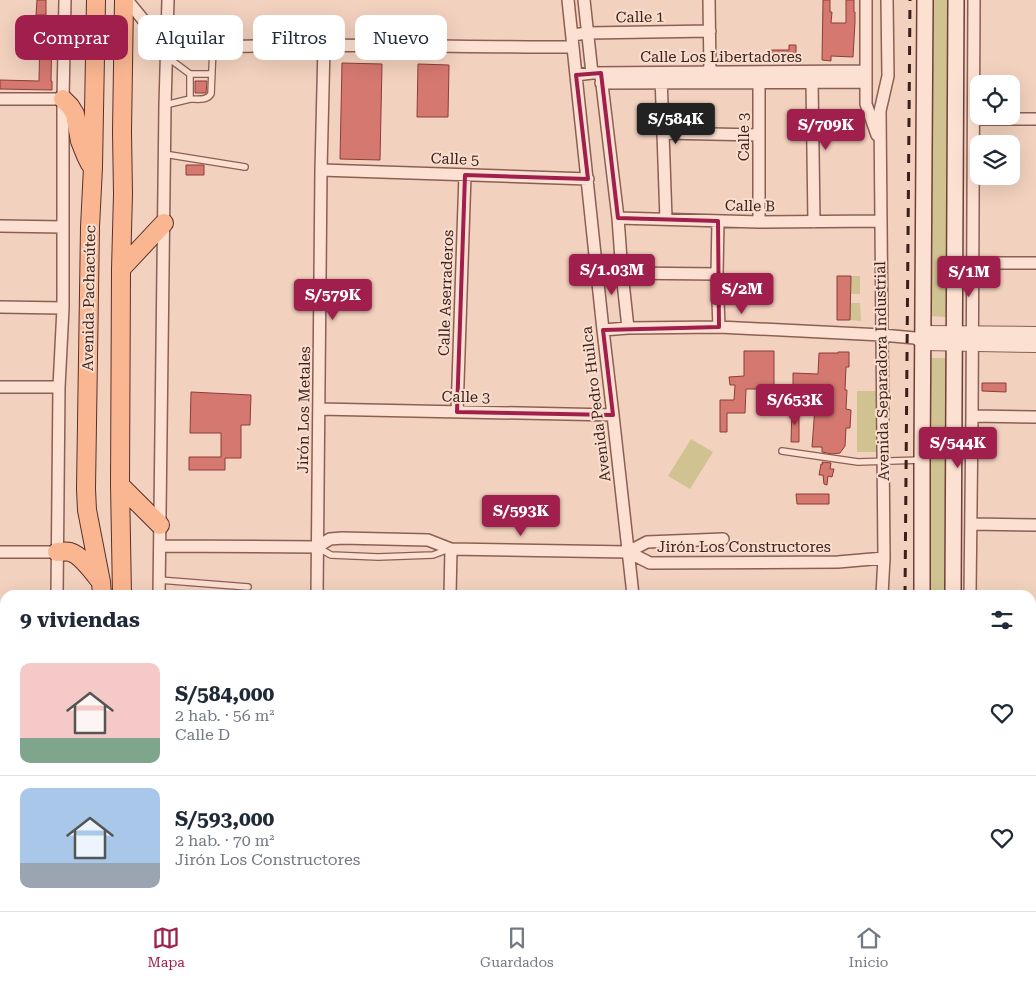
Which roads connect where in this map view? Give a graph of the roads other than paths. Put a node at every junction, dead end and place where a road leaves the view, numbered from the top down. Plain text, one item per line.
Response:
1 (65, 0) edge
2 (96, 0) edge
3 (125, 0) edge
4 (168, 0) edge
5 (568, 0) edge
6 (584, 0) edge
7 (709, 0) edge
8 (866, 0) edge
9 (887, 0) edge
10 (925, 0) edge
11 (956, 0) edge
12 (974, 0) edge
13 (168, 15) edge
14 (138, 16) edge
15 (710, 31) junction
16 (588, 33) junction
17 (572, 35) junction
18 (345, 46) edge
19 (573, 47) junction
20 (167, 60) edge
21 (175, 60) edge
22 (213, 60) edge
23 (324, 60) edge
24 (710, 73) junction
25 (190, 74) junction
26 (212, 74) junction
27 (576, 75) junction
28 (974, 75) edge
29 (598, 77) junction
30 (866, 77) junction
31 (662, 78) junction
32 (760, 82) junction
33 (812, 82) junction
34 (0, 98) edge
35 (63, 99) junction
36 (190, 99) junction
37 (165, 105) junction
38 (1020, 119) edge
39 (1036, 119) edge
40 (974, 125) edge
41 (663, 133) junction
42 (759, 135) junction
43 (880, 147) junction
44 (164, 154) junction
45 (93, 167) junction
46 (246, 168) dead end
47 (321, 170) junction
48 (465, 174) junction
49 (588, 178) junction
50 (618, 218) junction
51 (666, 219) junction
52 (718, 221) junction
53 (881, 221) junction
54 (759, 222) junction
55 (814, 222) junction
56 (164, 223) junction
57 (0, 226) edge
58 (63, 227) junction
59 (973, 263) junction
60 (1036, 263) edge
61 (120, 269) junction
62 (622, 273) junction
63 (717, 274) junction
64 (0, 308) edge
65 (63, 308) junction
66 (719, 327) junction
67 (628, 328) junction
68 (602, 330) junction
69 (1036, 334) edge
70 (882, 335) junction
71 (921, 338) junction
72 (954, 339) junction
73 (972, 339) junction
74 (1036, 345) edge
75 (0, 387) edge
76 (59, 387) junction
77 (319, 409) junction
78 (458, 412) junction
79 (613, 415) junction
80 (972, 416) junction
81 (1036, 417) edge
82 (782, 451) dead end
83 (922, 460) junction
84 (883, 461) junction
85 (120, 485) junction
86 (971, 524) junction
87 (160, 525) junction
88 (1036, 525) edge
89 (724, 539) dead end
90 (160, 546) junction
91 (317, 547) junction
92 (450, 549) junction
93 (0, 552) edge
94 (57, 552) junction
95 (628, 552) junction
96 (884, 558) junction
97 (159, 580) junction
98 (248, 587) dead end
99 (101, 588) edge
100 (57, 590) edge
101 (122, 590) edge
102 (159, 590) edge
103 (317, 590) edge
104 (450, 590) edge
105 (632, 590) edge
106 (882, 590) edge
107 (922, 590) edge
108 (953, 590) edge
109 (970, 590) edge

1 - 35 street, Avenida Pachacútec
2 - 45 main road, Avenida Pachacútec
3 - 14 street
3 - 61 main road, Avenida Pachacútec
4 - 13 street
5 - 17 street, Avenida Pedro Huilca
6 - 16 street
7 - 15 street
8 - 30 street, Avenida Separadora Industrial
9 - 43 street, Avenida Separadora Industrial
10 - 71 main road
11 - 72 main road
12 - 28 street
15 - 16 street, Calle 1
15 - 24 street
16 - 17 street, Calle 1
16 - 29 street
17 - 19 street, Avenida Pedro Huilca
18 - 19 street
19 - 27 street, Avenida Pedro Huilca
20 - 37 street
21 - 25 lane
22 - 26 lane
23 - 47 street, Jirón Los Metales
24 - 30 street, Calle Los Libertadores
24 - 31 street, Calle Los Libertadores
25 - 26 lane
25 - 36 lane
26 - 36 lane
27 - 29 street, Calle Los Libertadores
27 - 49 street, Avenida Pedro Huilca
29 - 31 street, Calle Los Libertadores
29 - 50 street
30 - 33 street, Calle Los Libertadores
30 - 43 street, Avenida Separadora Industrial
31 - 32 street, Calle Los Libertadores
31 - 41 street
32 - 33 street, Calle Los Libertadores
32 - 42 street, Calle 3
33 - 55 street
34 - 35 street
35 - 45 main road
35 - 58 street, Avenida Pachacútec
36 - 37 lane
37 - 44 street
38 - 39 street
40 - 59 street
41 - 42 street
41 - 51 street
42 - 54 street, Calle 3
43 - 53 street, Avenida Separadora Industrial
44 - 46 lane
44 - 56 street
45 - 99 main road, Avenida Pachacútec
47 - 48 street, Calle 5
47 - 77 street, Jirón Los Metales
48 - 49 street, Calle 5
48 - 78 street, Calle Aserraderos
49 - 68 street, Avenida Pedro Huilca
50 - 51 street, Calle B
50 - 62 street
51 - 52 street, Calle B
52 - 54 street, Calle B
52 - 63 street
53 - 55 street, Calle B
53 - 70 street, Avenida Separadora Industrial
54 - 55 street, Calle B
56 - 61 main road
56 - 87 street
57 - 58 street
58 - 65 street, Avenida Pachacútec
59 - 60 street
59 - 73 street
61 - 85 main road, Avenida Pachacútec
62 - 63 street
62 - 67 street
63 - 66 street
64 - 65 street
65 - 76 street, Avenida Pachacútec
66 - 67 street
66 - 70 street
67 - 68 street
68 - 79 street, Avenida Pedro Huilca
69 - 73 street
70 - 71 street
70 - 84 street, Avenida Separadora Industrial
71 - 72 street
71 - 83 main road
72 - 73 street
72 - 108 main road
73 - 74 street
73 - 80 street
75 - 76 street
76 - 94 street, Avenida Pachacútec
77 - 78 street, Calle 3
77 - 91 street, Jirón Los Metales
78 - 79 street, Calle 3
79 - 95 street, Avenida Pedro Huilca
80 - 81 street
80 - 86 street
82 - 84 lane
83 - 84 lane
83 - 107 main road
84 - 96 street, Avenida Separadora Industrial
85 - 87 main road
85 - 101 main road, Avenida Pachacútec
86 - 88 street
86 - 109 street
87 - 90 street
89 - 95 street
90 - 91 street, Jirón Los Constructores
90 - 97 street
91 - 92 lane
91 - 92 street, Jirón Los Constructores
91 - 103 street, Jirón Los Metales
92 - 95 street, Jirón Los Constructores
92 - 104 street
93 - 94 street
94 - 99 main road
94 - 100 street, Avenida Pachacútec
95 - 96 street, Jirón Los Constructores
95 - 105 street, Avenida Pedro Huilca
96 - 106 street, Avenida Separadora Industrial
97 - 98 lane
97 - 102 street

